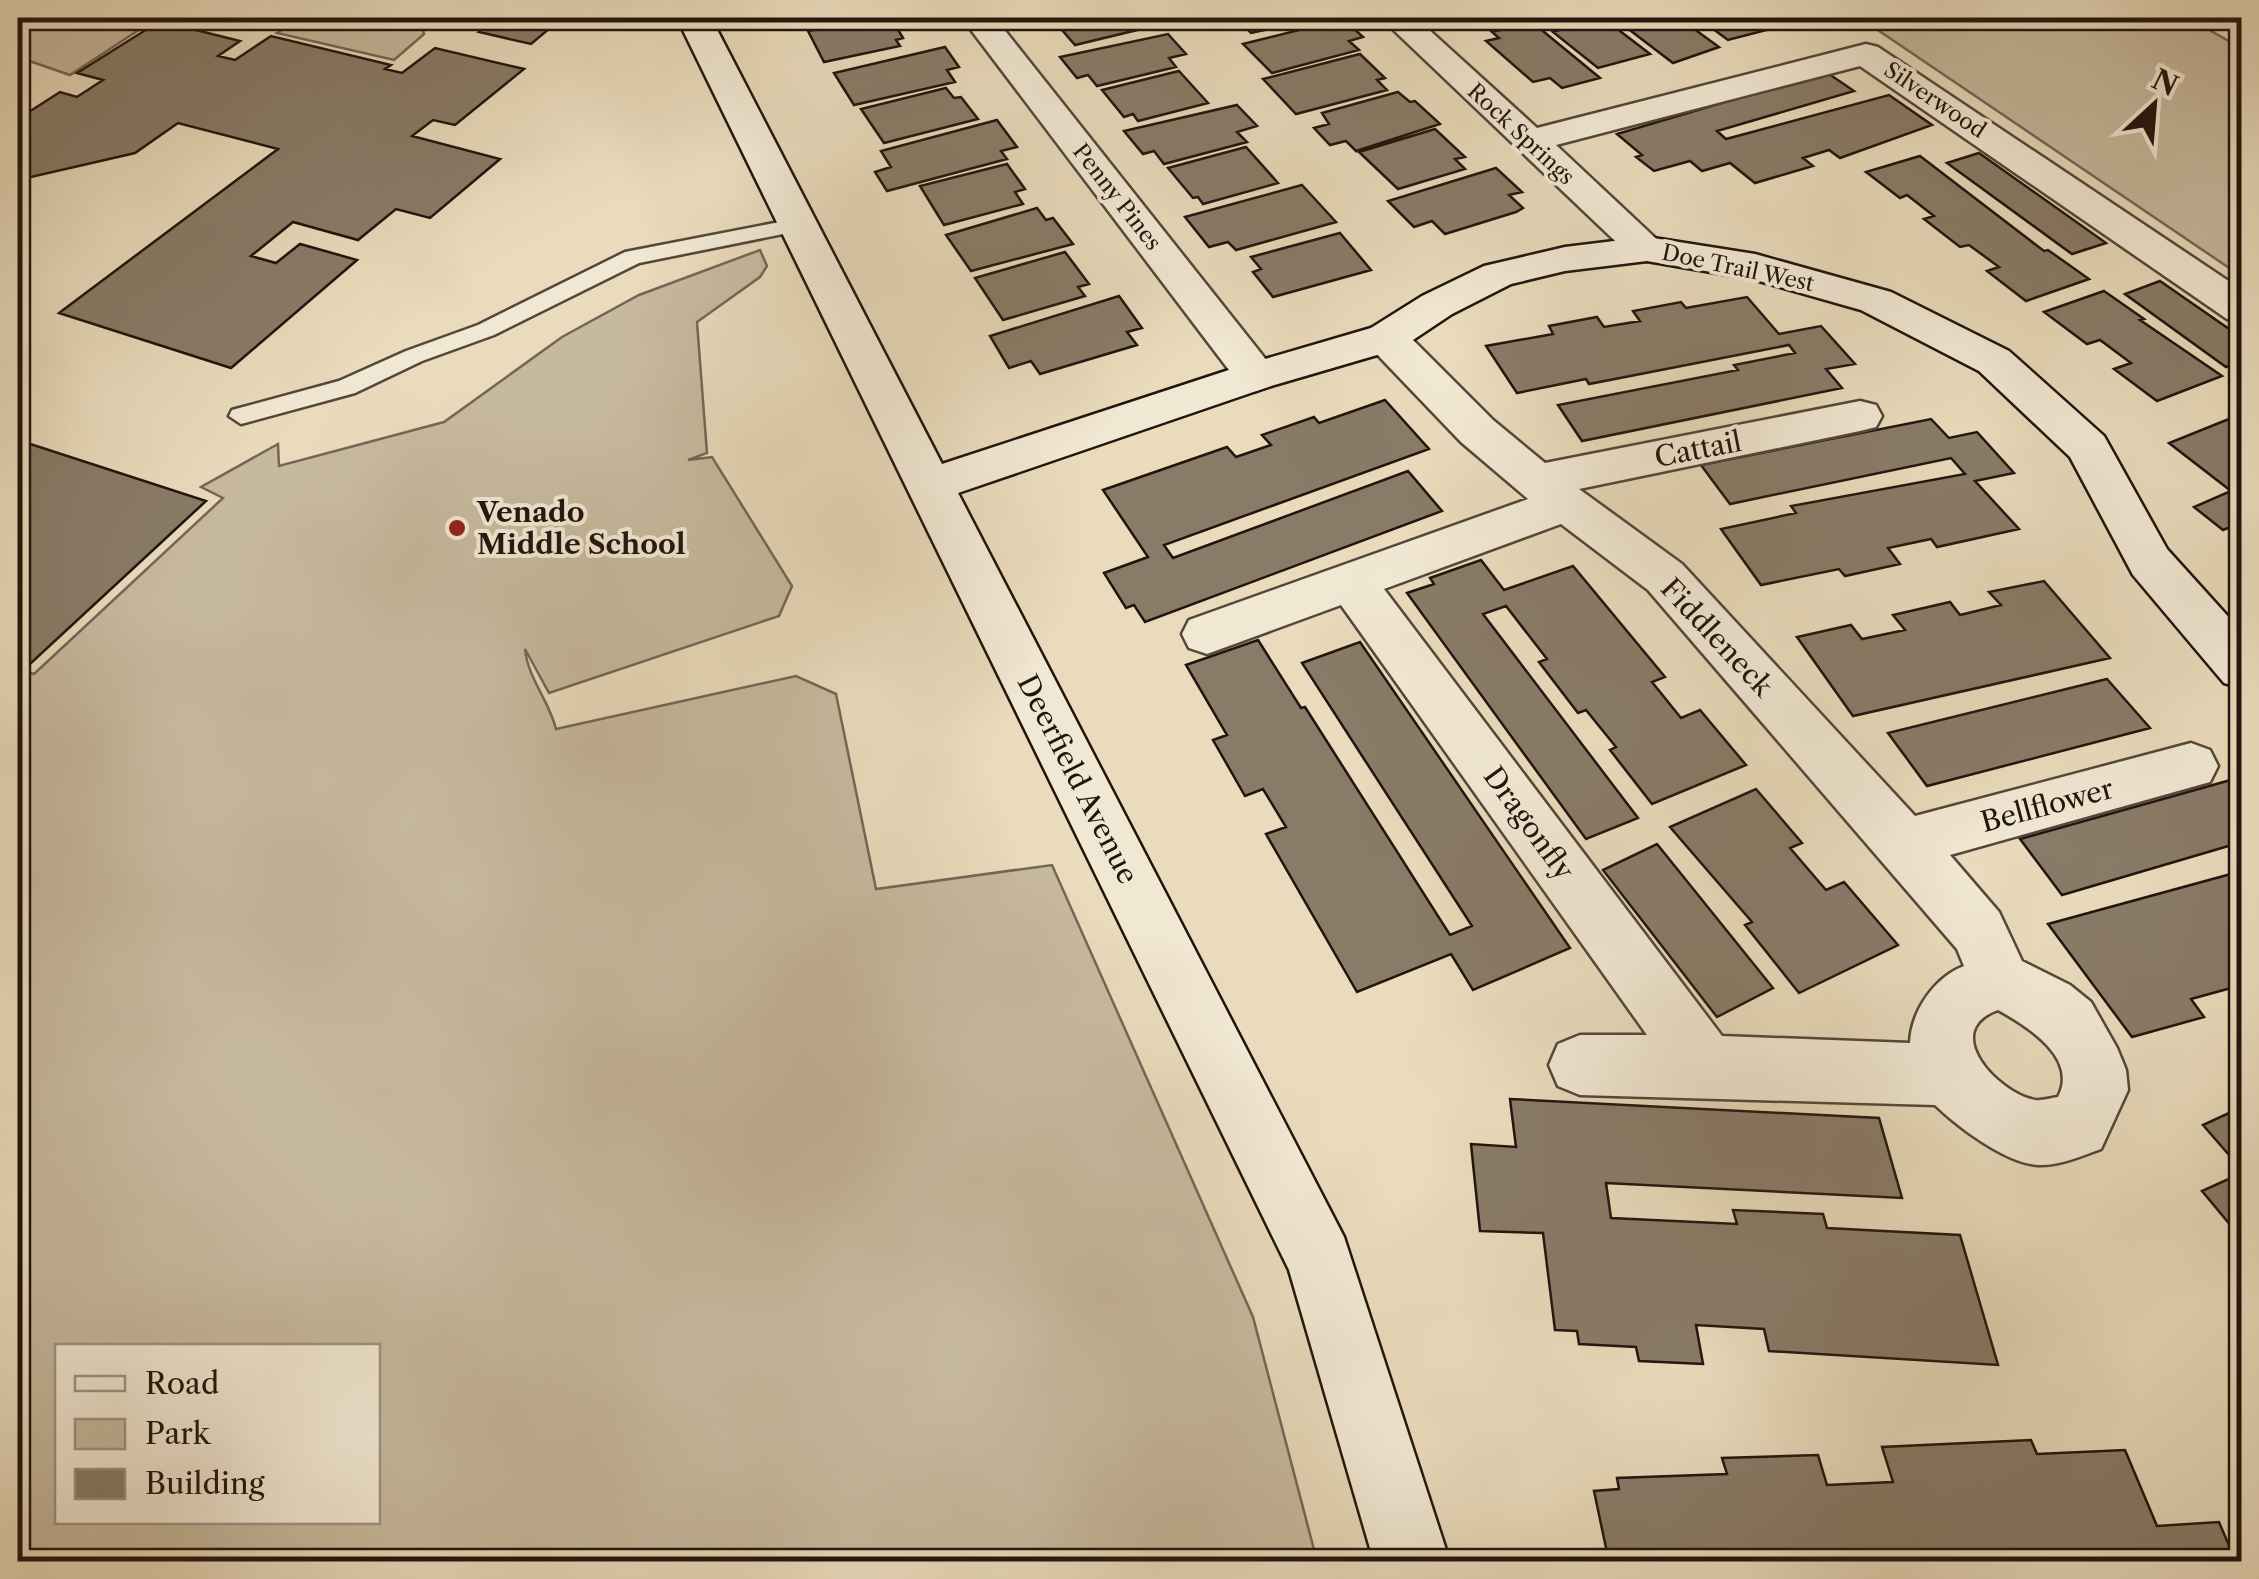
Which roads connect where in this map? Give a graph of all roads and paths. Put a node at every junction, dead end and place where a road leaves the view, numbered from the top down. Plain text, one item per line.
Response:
1 (694, 18) edge
2 (978, 18) edge
3 (1416, 23) edge
4 (1528, 141) junction
5 (800, 224) junction
6 (1647, 249) junction
7 (2242, 310) edge
8 (1386, 338) junction
9 (1256, 376) junction
10 (241, 416) dead end
11 (1860, 416) dead end
12 (930, 486) junction
13 (1551, 493) junction
14 (1351, 581) junction
15 (1207, 634) dead end
16 (2235, 653) edge
17 (2191, 766) dead end
18 (1904, 844) junction
19 (2002, 981) junction
20 (1580, 1065) dead end
21 (1706, 1066) junction
22 (1949, 1075) junction
23 (1412, 1562) edge

1 - 5 street, Deerfield Avenue
2 - 9 street, Penny Pines
3 - 4 street, Rock Springs
4 - 6 street, Rock Springs
4 - 7 street, Silverwood
5 - 10 lane
5 - 12 street, Deerfield Avenue
6 - 8 street, Doe Trail West
6 - 16 street, Doe Trail West
8 - 9 street, Doe Trail West
8 - 13 street, Fiddleneck
9 - 12 street, Doe Trail West
11 - 13 street, Cattail
12 - 23 street, Deerfield Avenue
13 - 14 street
13 - 18 street, Fiddleneck
14 - 15 street
14 - 21 street, Dragonfly
17 - 18 street, Bellflower
18 - 19 street, Fiddleneck
19 - 22 street
19 - 22 street
20 - 21 street
21 - 22 street

